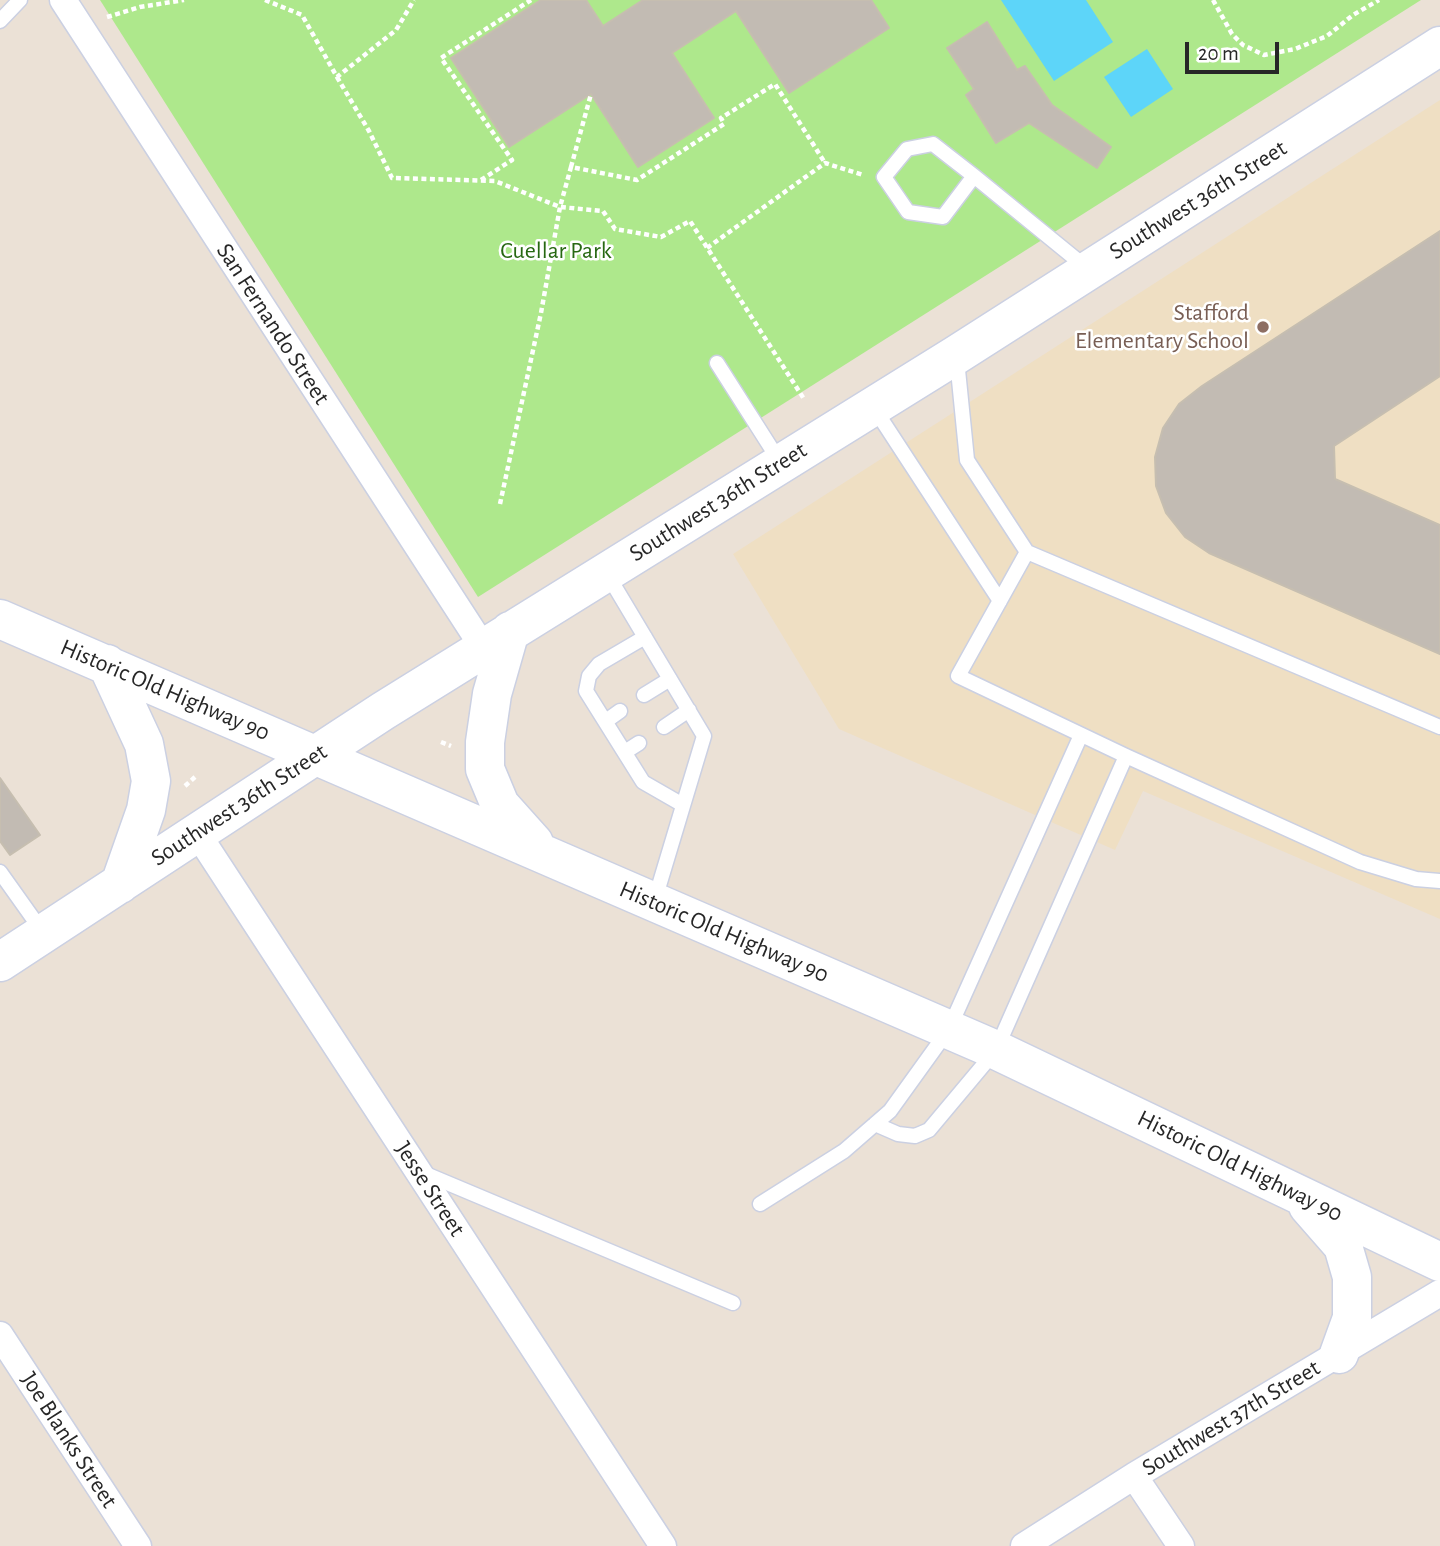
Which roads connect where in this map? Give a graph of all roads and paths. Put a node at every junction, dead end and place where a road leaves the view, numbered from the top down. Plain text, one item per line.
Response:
1 (20, 0) edge
2 (63, 0) edge
3 (184, 0) edge
4 (265, 0) edge
5 (414, 0) edge
6 (531, 0) edge
7 (1213, 0) edge
8 (1379, 0) edge
9 (98, 20) dead end
10 (0, 21) edge
11 (1440, 46) edge
12 (337, 77) junction
13 (591, 94) dead end
14 (825, 163) junction
15 (571, 167) junction
16 (868, 177) dead end
17 (974, 177) junction
18 (480, 181) junction
19 (560, 207) junction
20 (707, 248) junction
21 (1089, 269) junction
22 (956, 355) junction
23 (716, 363) dead end
24 (804, 399) dead end
25 (873, 406) junction
26 (780, 464) junction
27 (500, 504) dead end
28 (1027, 552) junction
29 (605, 571) junction
30 (1000, 601) junction
31 (0, 619) edge
32 (645, 637) junction
33 (496, 639) junction
34 (107, 664) junction
35 (670, 679) junction
36 (644, 695) dead end
37 (689, 710) junction
38 (620, 712) dead end
39 (606, 721) junction
40 (664, 727) dead end
41 (1440, 727) edge
42 (1081, 735) junction
43 (639, 743) dead end
44 (625, 752) junction
45 (315, 755) junction
46 (1126, 756) junction
47 (683, 805) junction
48 (197, 833) junction
49 (545, 855) junction
50 (0, 872) edge
51 (1440, 881) edge
52 (120, 884) junction
53 (654, 902) junction
54 (43, 933) junction
55 (0, 962) edge
56 (949, 1030) junction
57 (996, 1050) junction
58 (875, 1124) junction
59 (417, 1170) junction
60 (1298, 1194) junction
61 (761, 1204) dead end
62 (1440, 1262) edge
63 (1440, 1293) edge
64 (733, 1303) dead end
65 (0, 1335) edge
66 (1339, 1354) junction
67 (1134, 1476) junction
68 (138, 1546) edge
69 (663, 1546) edge
70 (1024, 1546) edge
71 (1181, 1546) edge

1 - 10 lane
2 - 33 street, San Fernando Street
3 - 9 path
4 - 12 path
5 - 12 path
6 - 18 path
7 - 8 path
11 - 21 main road, Southwest 36th Street
12 - 18 path
13 - 15 path
14 - 15 path
14 - 16 path
14 - 20 path
15 - 19 path
17 - 17 lane
17 - 21 lane
18 - 19 path
19 - 20 path
19 - 27 path
20 - 24 path
21 - 22 main road, Southwest 36th Street
22 - 25 main road, Southwest 36th Street
22 - 28 lane
23 - 26 lane
25 - 26 main road, Southwest 36th Street
25 - 30 lane
26 - 29 main road, Southwest 36th Street
28 - 30 lane
28 - 41 lane
29 - 32 lane
29 - 33 main road, Southwest 36th Street
30 - 42 lane
31 - 34 main road, Historic Old Highway 90
32 - 35 lane
32 - 39 lane
33 - 45 main road, Southwest 36th Street
33 - 49 main road
34 - 45 main road, Historic Old Highway 90
34 - 52 main road
35 - 36 lane
35 - 37 lane
37 - 40 lane
37 - 47 lane
38 - 39 lane
39 - 44 lane
42 - 46 lane
42 - 56 lane
43 - 44 lane
44 - 47 lane
45 - 48 main road, Southwest 36th Street
45 - 49 main road, Historic Old Highway 90
46 - 51 lane
46 - 57 lane
47 - 53 lane
48 - 52 main road, Southwest 36th Street
48 - 59 street, Jesse Street
49 - 53 main road, Historic Old Highway 90
50 - 54 lane
52 - 54 main road, Southwest 36th Street
53 - 56 main road, Historic Old Highway 90
54 - 55 main road, Southwest 36th Street
56 - 57 main road, Historic Old Highway 90
56 - 58 lane
57 - 58 lane
57 - 60 main road, Historic Old Highway 90
58 - 61 lane
59 - 64 lane
59 - 69 street, Jesse Street
60 - 62 main road, Historic Old Highway 90
60 - 66 main road
63 - 66 street, Southwest 37th Street
65 - 68 street, Joe Blanks Street
66 - 67 street, Southwest 37th Street
67 - 70 street, Southwest 37th Street
67 - 71 street

